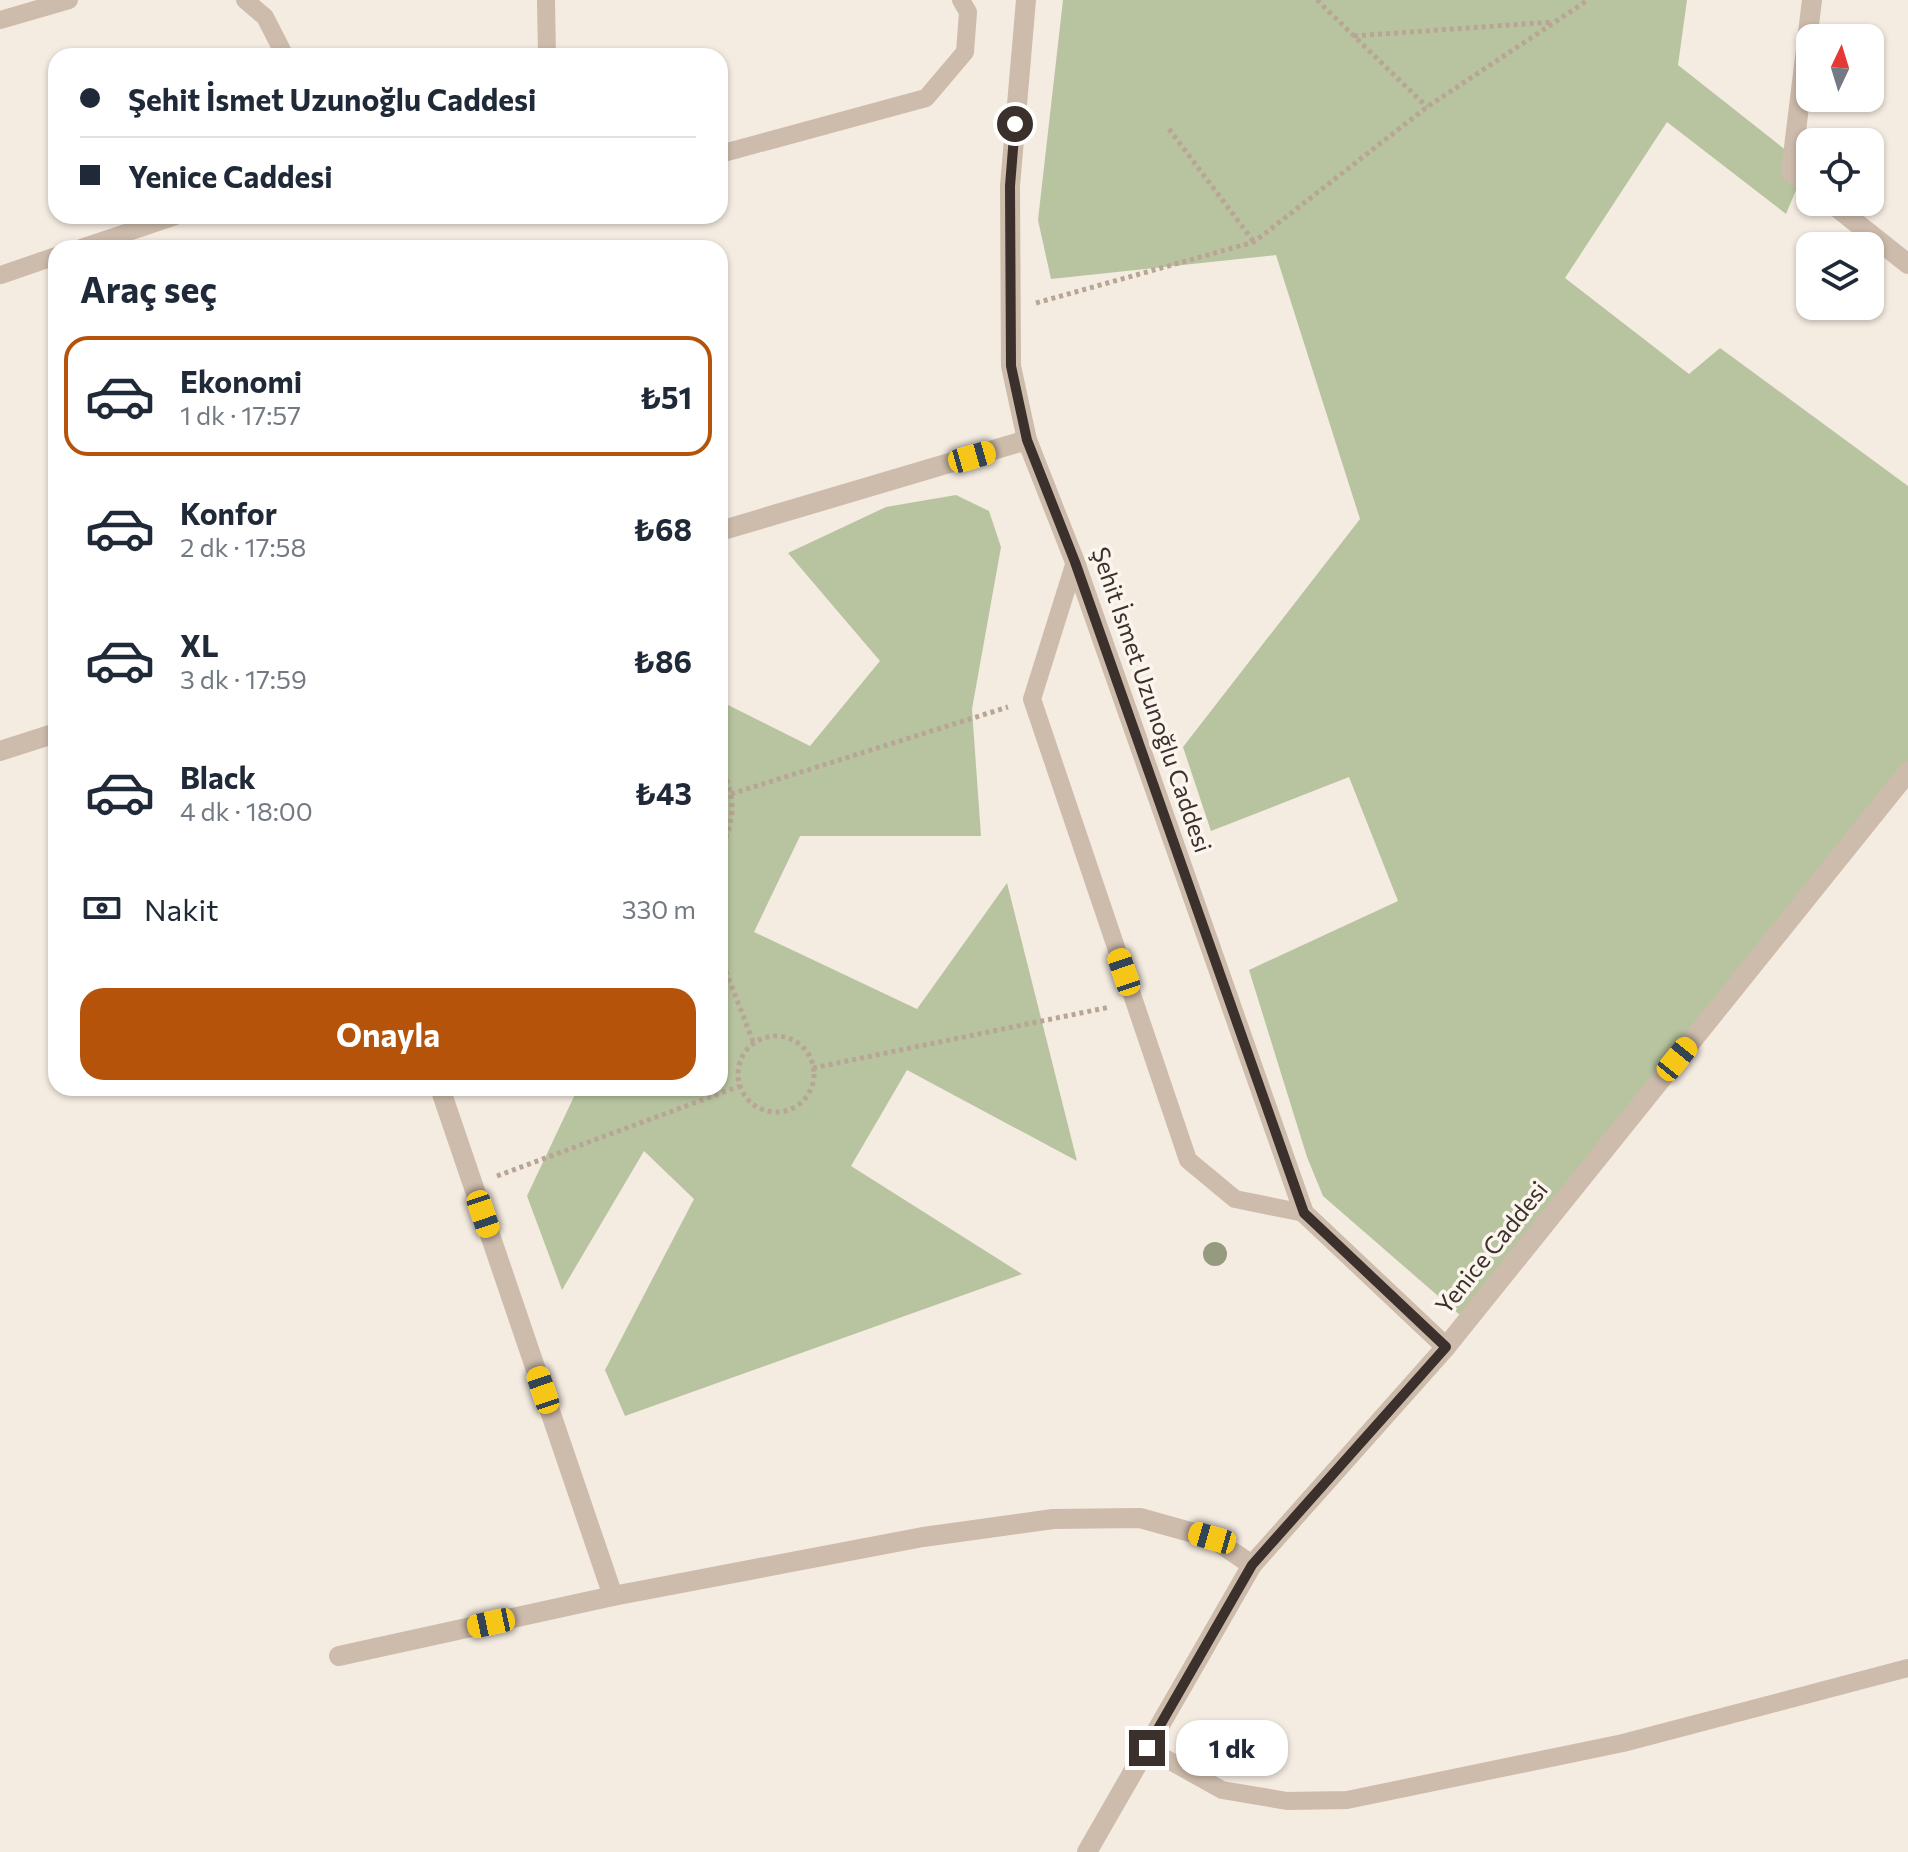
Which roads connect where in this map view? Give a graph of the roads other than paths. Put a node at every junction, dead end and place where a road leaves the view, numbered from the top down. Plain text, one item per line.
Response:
1 (69, 0) edge
2 (245, 0) edge
3 (546, 0) edge
4 (961, 0) edge
5 (1026, 0) edge
6 (1812, 0) edge
7 (0, 20) edge
8 (281, 48) edge
9 (547, 48) edge
10 (1796, 128) edge
11 (1796, 131) edge
12 (728, 152) edge
13 (1796, 176) edge
14 (1848, 216) edge
15 (152, 224) edge
16 (105, 240) edge
17 (48, 259) edge
18 (1908, 264) edge
19 (1, 275) edge
20 (1027, 440) junction
21 (728, 529) edge
22 (1075, 562) junction
23 (48, 736) edge
24 (0, 751) edge
25 (1908, 772) edge
26 (443, 1096) edge
27 (1304, 1213) junction
28 (1446, 1347) junction
29 (1252, 1565) junction
30 (613, 1596) junction
31 (339, 1656) dead end
32 (1908, 1668) edge
33 (1147, 1748) junction
34 (1087, 1852) edge

1 - 7 lane
2 - 8 lane
3 - 9 lane
4 - 12 lane
5 - 20 street, Şehit İsmet Uzunoğlu Caddesi
6 - 10 street
11 - 13 street
14 - 18 street
15 - 16 lane
17 - 19 lane
20 - 21 street
20 - 22 street, Şehit İsmet Uzunoğlu Caddesi
22 - 27 street, Şehit İsmet Uzunoğlu Caddesi
22 - 27 lane
23 - 24 street
25 - 28 street, Yenice Caddesi
26 - 30 street
27 - 28 street, Şehit İsmet Uzunoğlu Caddesi
28 - 29 street, Yenice Caddesi
29 - 30 street
29 - 33 street, Yenice Caddesi
30 - 31 street
32 - 33 lane
33 - 34 street, Yenice Caddesi

